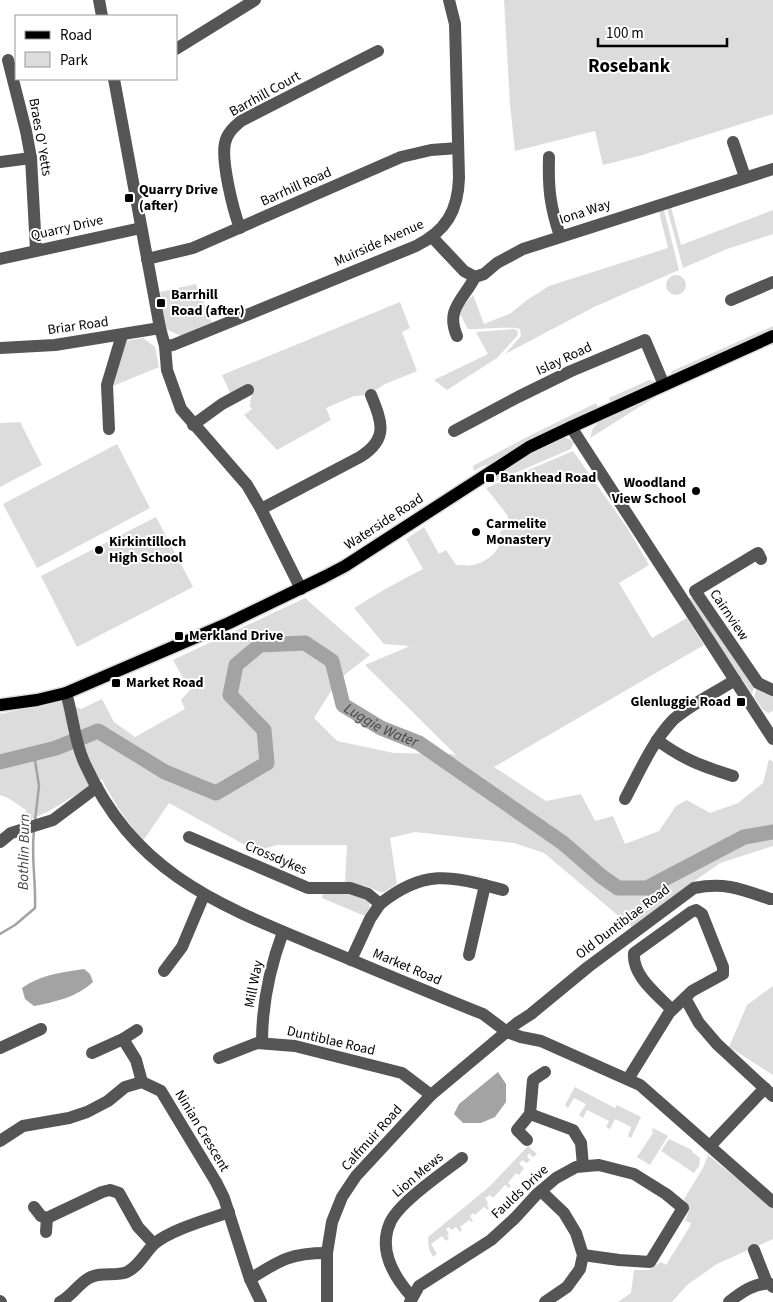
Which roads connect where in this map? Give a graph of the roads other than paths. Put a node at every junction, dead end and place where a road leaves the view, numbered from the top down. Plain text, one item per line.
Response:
1 (99, 0) edge
2 (255, 0) edge
3 (449, 0) edge
4 (102, 15) edge
5 (178, 48) edge
6 (378, 51) dead end
7 (8, 60) edge
8 (114, 80) edge
9 (733, 142) dead end
10 (458, 148) junction
11 (549, 157) dead end
12 (31, 158) junction
13 (0, 162) edge
14 (773, 169) edge
15 (745, 177) junction
16 (140, 228) junction
17 (240, 228) junction
18 (560, 236) junction
19 (432, 237) junction
20 (36, 250) junction
21 (0, 259) edge
22 (147, 259) junction
23 (475, 277) junction
24 (773, 282) edge
25 (731, 300) dead end
26 (160, 328) junction
27 (122, 335) junction
28 (457, 336) dead end
29 (773, 336) edge
30 (165, 346) junction
31 (0, 348) edge
32 (664, 384) junction
33 (371, 395) dead end
34 (244, 396) dead end
35 (193, 425) junction
36 (570, 427) junction
37 (109, 429) dead end
38 (454, 431) dead end
39 (261, 509) junction
40 (760, 559) dead end
41 (301, 589) junction
42 (735, 680) junction
43 (773, 690) edge
44 (66, 693) junction
45 (0, 705) edge
46 (769, 722) edge
47 (773, 739) edge
48 (657, 740) junction
49 (733, 776) dead end
50 (97, 787) junction
51 (624, 799) dead end
52 (190, 837) dead end
53 (0, 842) edge
54 (485, 885) junction
55 (503, 890) dead end
56 (204, 895) junction
57 (773, 899) edge
58 (380, 904) junction
59 (283, 932) junction
60 (469, 955) dead end
61 (351, 960) junction
62 (164, 971) dead end
63 (685, 998) junction
64 (672, 1010) junction
65 (41, 1029) dead end
66 (137, 1030) dead end
67 (507, 1032) junction
68 (123, 1039) junction
69 (262, 1042) junction
70 (0, 1048) edge
71 (92, 1052) dead end
72 (219, 1058) dead end
73 (545, 1072) dead end
74 (628, 1079) junction
75 (142, 1082) junction
76 (769, 1092) edge
77 (431, 1095) junction
78 (530, 1114) junction
79 (527, 1140) dead end
80 (0, 1141) edge
81 (710, 1146) junction
82 (462, 1158) dead end
83 (583, 1166) junction
84 (541, 1191) junction
85 (773, 1202) edge
86 (34, 1207) dead end
87 (229, 1212) junction
88 (47, 1218) junction
89 (46, 1232) dead end
90 (154, 1244) junction
91 (754, 1250) dead end
92 (327, 1254) junction
93 (583, 1255) junction
94 (250, 1279) junction
95 (770, 1285) edge
96 (411, 1299) edge
97 (60, 1302) edge
98 (261, 1302) edge
99 (327, 1302) edge
100 (545, 1302) edge
101 (729, 1302) edge

1 - 4 street
2 - 5 street
3 - 10 street, Muirside Avenue
6 - 17 street, Barrhill Court
7 - 12 street, Braes O' Yetts
8 - 16 street
9 - 15 street
10 - 17 street, Barrhill Road
10 - 19 street, Muirside Avenue
11 - 18 street
12 - 13 street
12 - 20 street, Braes O' Yetts
14 - 15 street, Iona Way
15 - 18 street, Iona Way
16 - 20 street, Quarry Drive
16 - 22 street
17 - 22 street, Barrhill Road
18 - 23 street, Iona Way
19 - 23 street
19 - 30 street, Muirside Avenue
20 - 21 street, Quarry Drive
22 - 26 street
23 - 28 street, Iona Way
24 - 25 street
26 - 27 street, Briar Road
26 - 30 street
27 - 31 street, Briar Road
27 - 37 street
29 - 32 main road, Waterside Road
30 - 35 street
32 - 36 main road, Waterside Road
32 - 38 street, Islay Road
33 - 39 street
34 - 35 street
35 - 39 street
36 - 41 main road, Waterside Road
36 - 42 street
39 - 41 street
40 - 43 street, Cairnview
41 - 44 main road, Waterside Road
42 - 46 street
42 - 48 street
44 - 45 main road, Waterside Road
44 - 50 street, Market Road
46 - 47 street
48 - 49 street
48 - 51 street
50 - 53 street
50 - 56 street, Market Road
52 - 58 street, Crossdykes
54 - 55 street
54 - 58 street
54 - 60 street
56 - 59 street, Market Road
56 - 62 street
57 - 67 street, Old Duntiblae Road
58 - 61 street
59 - 61 street, Market Road
59 - 69 street, Mill Way
61 - 67 street, Market Road
63 - 64 street
63 - 64 street
63 - 76 street
64 - 74 street
65 - 70 street
66 - 68 street
67 - 74 street, Market Road
67 - 77 street, Calfmuir Road
68 - 71 street
68 - 75 street
69 - 72 street, Duntiblae Road
69 - 77 street, Duntiblae Road
73 - 78 street
74 - 81 street, Market Road
75 - 80 street
75 - 87 street, Ninian Crescent
76 - 81 street
77 - 92 street, Calfmuir Road
78 - 79 street
78 - 83 street
81 - 85 street, Market Road
82 - 96 street, Lion Mews
83 - 84 street, Faulds Drive
83 - 93 street, Faulds Drive
84 - 93 street
84 - 96 street, Faulds Drive
86 - 88 street
87 - 90 street
87 - 94 street, Ninian Crescent
88 - 89 street
88 - 90 street
90 - 97 street
91 - 95 street
92 - 94 street
92 - 99 street, Calfmuir Road
93 - 100 street
94 - 98 street, Ninian Crescent
95 - 101 street

